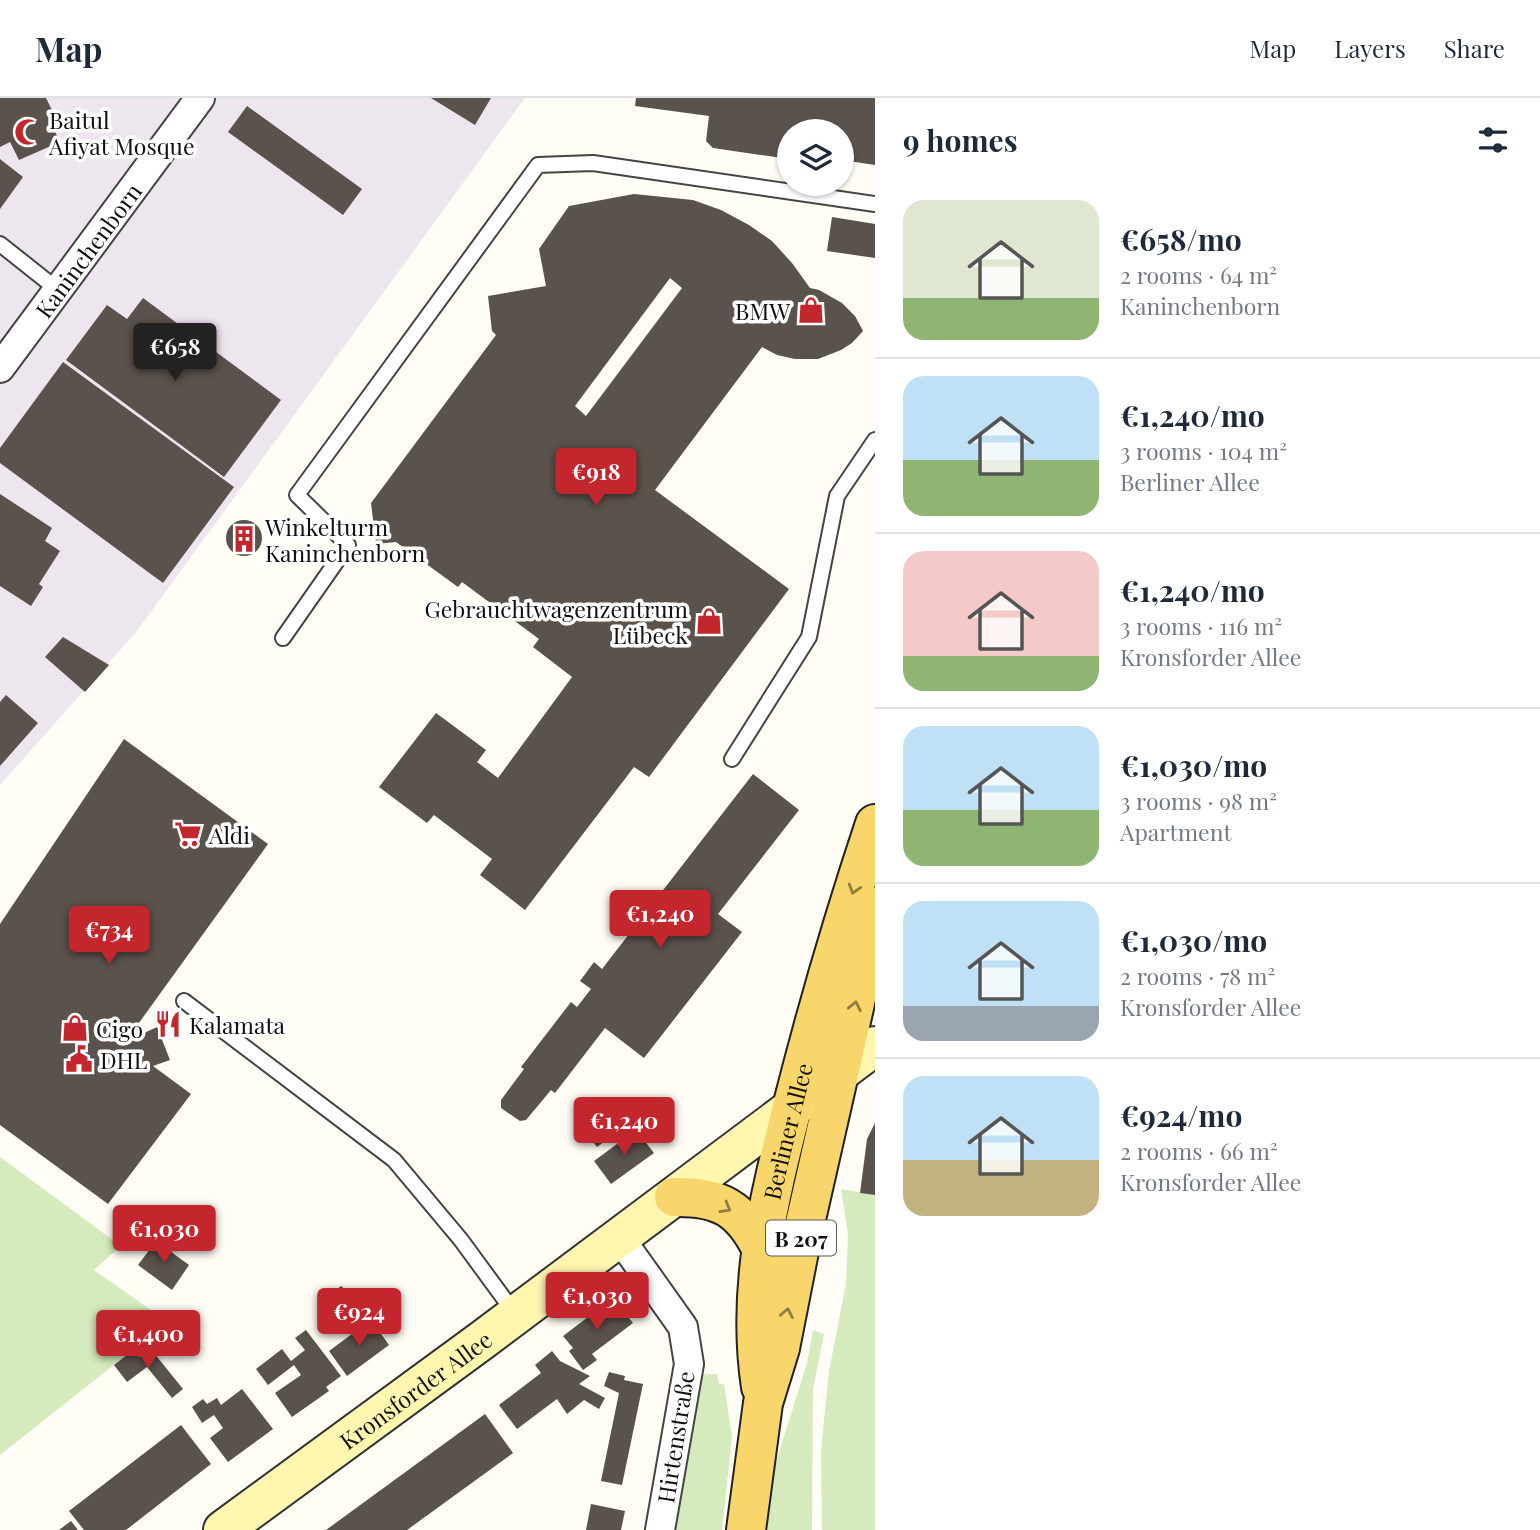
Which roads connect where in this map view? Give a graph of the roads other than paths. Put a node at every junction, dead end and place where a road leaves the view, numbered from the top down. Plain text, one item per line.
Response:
1 (200, 98) edge
2 (875, 204) edge
3 (0, 244) edge
4 (58, 290) junction
5 (0, 368) edge
6 (875, 440) edge
7 (283, 638) dead end
8 (732, 759) dead end
9 (875, 824) edge
10 (875, 906) edge
11 (184, 1002) dead end
12 (875, 1046) edge
13 (840, 1073) junction
14 (792, 1108) junction
15 (674, 1197) junction
16 (619, 1237) junction
17 (761, 1248) junction
18 (516, 1315) junction
19 (763, 1403) junction
20 (223, 1530) edge
21 (660, 1530) edge
22 (746, 1530) edge

1 - 4 street, Kaninchenborn
2 - 7 lane
3 - 4 lane
4 - 5 street, Kaninchenborn
6 - 8 lane
9 -> 14 main road, Berliner Allee / B 207
13 -> 10 main road, B 207
11 - 18 lane
12 - 13 main road, Kronsforder Allee
13 - 14 main road, Kronsforder Allee
19 -> 13 main road, Berliner Allee / B 207
14 - 15 main road, Kronsforder Allee
14 - 17 main road, Berliner Allee / B 207
15 - 16 main road, Kronsforder Allee
15 -> 17 main road, B 207
16 - 18 main road, Kronsforder Allee
16 - 21 street, Hirtenstraße
17 - 19 main road, Berliner Allee / B 207
18 - 20 main road, Kronsforder Allee
19 - 22 main road, B 207

